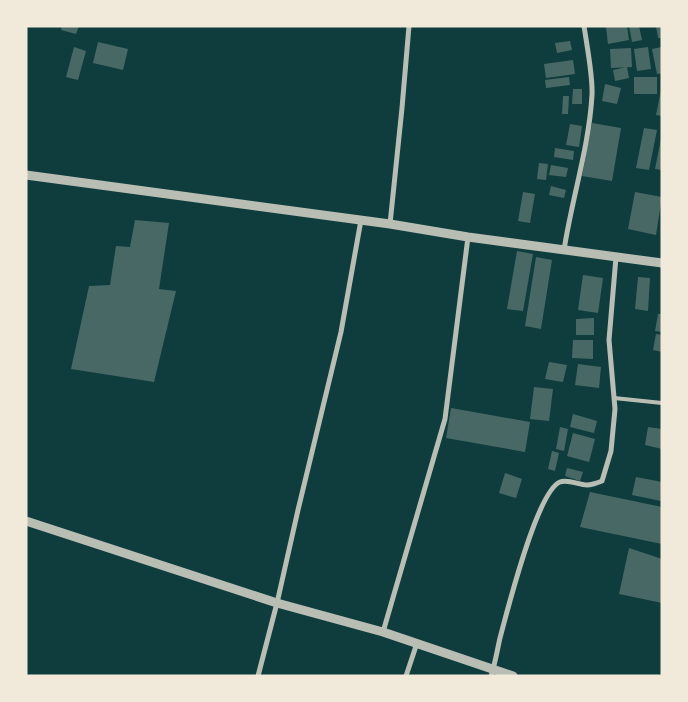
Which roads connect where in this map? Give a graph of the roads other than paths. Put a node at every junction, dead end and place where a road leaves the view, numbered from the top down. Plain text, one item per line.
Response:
1 (408, 26) edge
2 (584, 26) edge
3 (26, 175) edge
4 (362, 220) junction
5 (390, 224) junction
6 (468, 237) junction
7 (564, 250) junction
8 (616, 256) junction
9 (662, 263) edge
10 (614, 398) junction
11 (662, 403) edge
12 (26, 521) edge
13 (277, 603) junction
14 (383, 632) junction
15 (417, 644) junction
16 (493, 672) edge
17 (258, 676) edge
18 (406, 676) edge
19 (513, 676) edge

1 - 5 street
2 - 7 street
3 - 4 street
4 - 5 street
4 - 13 street
5 - 6 street
6 - 7 street
6 - 14 street
7 - 8 street
8 - 9 street
8 - 10 street
10 - 11 lane
10 - 16 street
12 - 13 street
13 - 14 street
13 - 17 street
14 - 15 street
15 - 16 street
15 - 18 street
16 - 19 street

